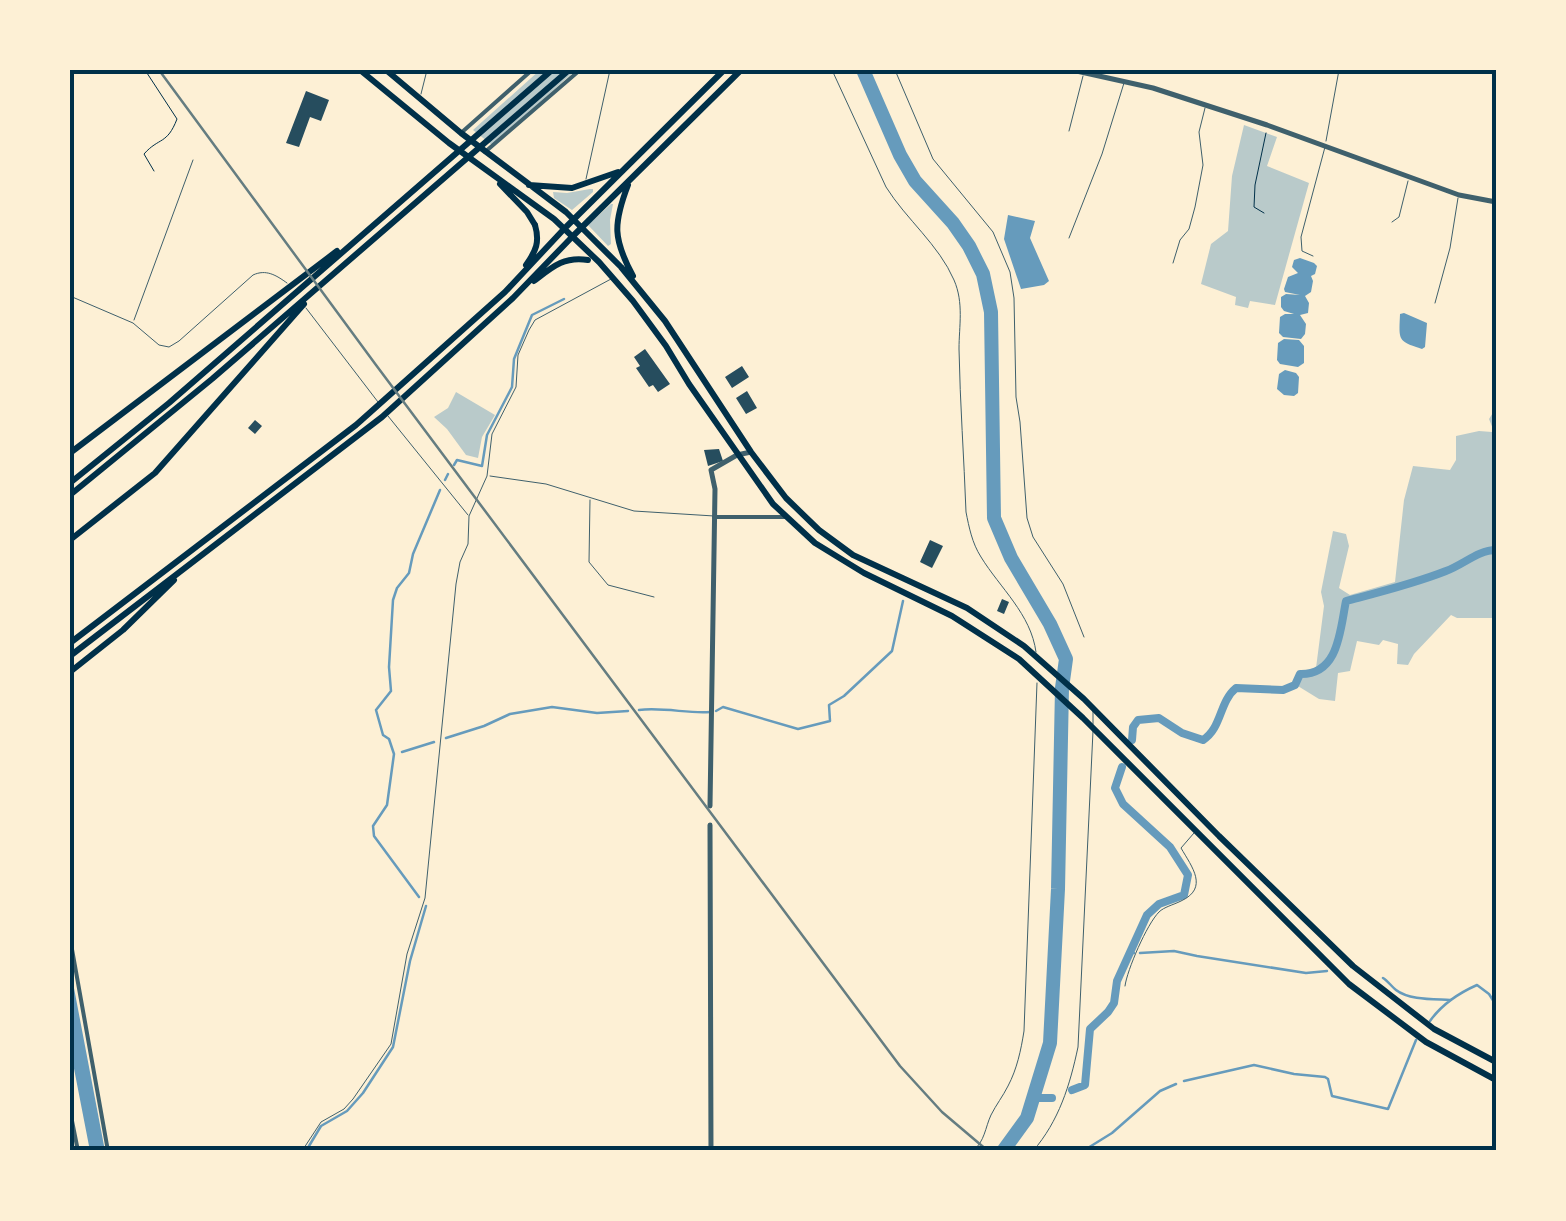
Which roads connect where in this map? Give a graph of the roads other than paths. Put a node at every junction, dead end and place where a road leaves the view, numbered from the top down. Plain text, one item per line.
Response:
1 (360, 70) edge
2 (386, 70) edge
3 (427, 70) edge
4 (532, 70) edge
5 (552, 70) edge
6 (569, 70) edge
7 (580, 70) edge
8 (610, 70) edge
9 (724, 70) edge
10 (740, 70) edge
11 (832, 70) edge
12 (894, 70) edge
13 (1072, 70) edge
14 (1339, 70) edge
15 (1083, 73) junction
16 (1125, 80) junction
17 (420, 98) junction
18 (1205, 104) junction
19 (1069, 131) dead end
20 (461, 133) junction
21 (1325, 147) junction
22 (484, 152) junction
23 (193, 160) dead end
24 (623, 169) junction
25 (494, 175) junction
26 (1409, 177) junction
27 (630, 180) junction
28 (529, 185) junction
29 (584, 186) junction
30 (1459, 195) junction
31 (1496, 202) edge
32 (574, 220) junction
33 (1392, 222) dead end
34 (370, 227) junction
35 (582, 227) junction
36 (564, 228) junction
37 (572, 236) junction
38 (1069, 238) dead end
39 (1313, 256) dead end
40 (599, 262) junction
41 (1173, 262) dead end
42 (614, 278) junction
43 (641, 291) junction
44 (506, 292) junction
45 (70, 296) edge
46 (514, 298) junction
47 (1435, 304) dead end
48 (298, 308) junction
49 (133, 323) junction
50 (723, 409) junction
51 (712, 416) junction
52 (70, 452) edge
53 (751, 452) junction
54 (737, 454) junction
55 (487, 476) junction
56 (70, 484) edge
57 (70, 495) edge
58 (590, 497) junction
59 (469, 516) junction
60 (714, 516) junction
61 (787, 518) junction
62 (70, 540) edge
63 (206, 551) junction
64 (654, 598) dead end
65 (1084, 637) dead end
66 (70, 643) edge
67 (70, 656) edge
68 (1037, 656) junction
69 (70, 672) edge
70 (1038, 675) junction
71 (1093, 708) junction
72 (1093, 728) junction
73 (710, 806) dead end
74 (710, 825) dead end
75 (1196, 830) junction
76 (70, 938) edge
77 (1125, 986) dead end
78 (1496, 1062) edge
79 (1496, 1080) edge
80 (70, 1111) edge
81 (78, 1151) edge
82 (108, 1151) edge
83 (302, 1151) edge
84 (711, 1151) edge
85 (973, 1151) edge
86 (1033, 1151) edge

1 - 25 main road
2 - 17 main road
3 - 17 lane
4 - 20 street
5 - 34 main road
6 - 48 main road
7 - 22 street
8 - 29 lane
9 - 24 main road
10 - 27 main road
11 - 68 lane
12 - 65 lane
13 - 15 street
14 - 21 lane
15 - 16 street
15 - 19 lane
16 - 18 street
16 - 38 lane
17 - 20 main road
18 - 21 street
18 - 41 lane
20 - 22 main road
21 - 26 street
21 - 39 lane
22 - 28 main road
23 - 49 lane
24 - 29 main road
24 - 32 main road
25 - 36 main road
25 - 44 main road
26 - 30 street
26 - 33 lane
27 - 35 main road
27 - 43 main road
28 - 29 main road
28 - 32 main road
30 - 31 street
30 - 47 lane
32 - 35 main road
32 - 36 main road
34 - 52 main road
34 - 56 main road
35 - 37 main road
35 - 43 main road
36 - 37 main road
36 - 44 main road
37 - 40 main road
37 - 46 main road
40 - 42 main road
40 - 46 main road
42 - 51 main road
42 - 55 lane
43 - 50 main road
44 - 66 main road
45 - 49 lane
46 - 63 main road
48 - 57 main road
48 - 62 main road
49 - 59 lane
50 - 51 street
50 - 53 main road
51 - 54 main road
53 - 54 street
53 - 68 main road
54 - 60 street
54 - 61 main road
55 - 58 lane
55 - 59 lane
58 - 60 lane
58 - 64 lane
59 - 83 lane
60 - 61 street
60 - 73 street
61 - 70 main road
63 - 67 main road
63 - 69 main road
68 - 71 main road
70 - 72 main road
70 - 85 lane
71 - 72 lane
71 - 78 main road
72 - 75 main road
72 - 86 lane
74 - 84 street
75 - 77 lane
75 - 79 main road
76 - 82 street
80 - 81 street

